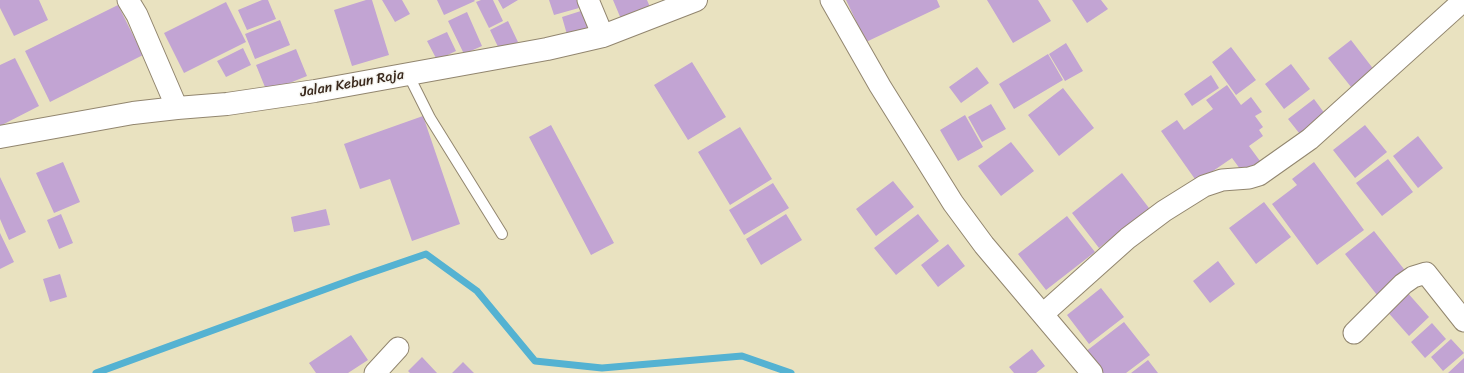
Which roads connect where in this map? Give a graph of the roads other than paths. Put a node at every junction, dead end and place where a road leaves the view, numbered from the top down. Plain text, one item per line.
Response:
1 (128, 0) edge
2 (588, 0) edge
3 (696, 0) edge
4 (831, 0) edge
5 (1464, 0) edge
6 (603, 36) junction
7 (408, 74) junction
8 (177, 108) junction
9 (0, 137) edge
10 (502, 234) dead end
11 (1043, 314) junction
12 (1464, 321) edge
13 (1354, 333) dead end
14 (398, 348) dead end
15 (375, 373) edge
16 (1092, 373) edge

1 - 8 street
2 - 6 street
3 - 6 street, Jalan Kebun Raja
4 - 11 street
5 - 11 street
6 - 7 street, Jalan Kebun Raja
7 - 8 street, Jalan Kebun Raja
7 - 10 lane
8 - 9 street, Jalan Kebun Raja
11 - 16 street
12 - 13 street
14 - 15 street

